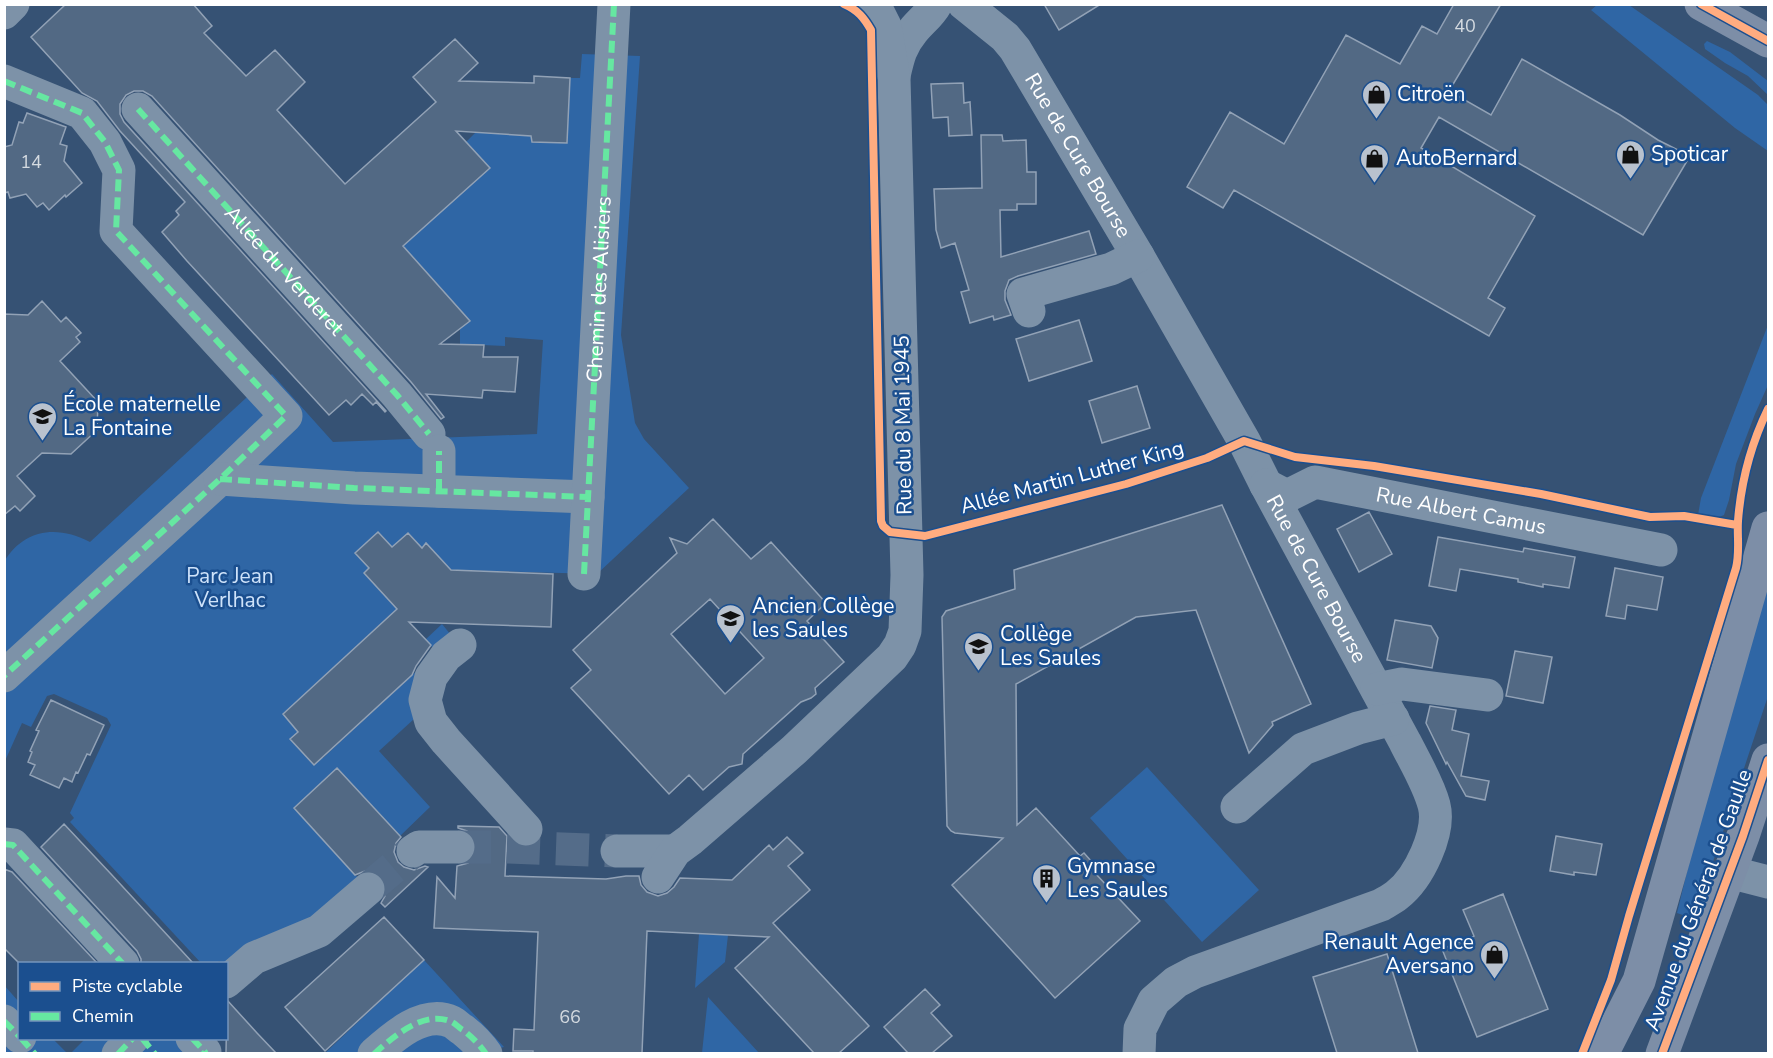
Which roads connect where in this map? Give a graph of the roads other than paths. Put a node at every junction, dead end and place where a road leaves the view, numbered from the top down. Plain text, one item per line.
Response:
1 (14, 4) edge
2 (614, 4) edge
3 (874, 4) edge
4 (936, 4) edge
5 (964, 4) edge
6 (1701, 4) edge
7 (4, 12) edge
8 (1764, 42) edge
9 (894, 78) junction
10 (4, 81) edge
11 (138, 109) dead end
12 (1138, 256) junction
13 (1029, 311) dead end
14 (220, 479) junction
15 (1266, 485) junction
16 (439, 491) junction
17 (588, 496) junction
18 (1768, 528) edge
19 (1661, 550) dead end
20 (584, 574) dead end
21 (460, 645) dead end
22 (4, 676) edge
23 (1377, 689) junction
24 (1487, 695) dead end
25 (1393, 719) junction
26 (1768, 760) edge
27 (1237, 807) dead end
28 (526, 829) dead end
29 (4, 844) edge
30 (458, 847) tunnel mouth
31 (413, 851) tunnel mouth
32 (617, 851) tunnel mouth
33 (1729, 872) junction
34 (1768, 882) edge
35 (368, 889) tunnel mouth
36 (122, 962) edge
37 (228, 980) edge
38 (1639, 981) junction
39 (4, 1021) edge
40 (18, 1036) edge
41 (22, 1040) edge
42 (131, 1040) edge
43 (144, 1040) edge
44 (35, 1053) edge
45 (118, 1053) edge
46 (155, 1053) edge
47 (374, 1053) edge
48 (486, 1053) edge
49 (1139, 1053) edge
50 (1602, 1053) edge
51 (1612, 1053) edge
52 (1662, 1053) edge

1 - 7 street
2 - 17 street, Chemin des Alisiers
3 - 9 street, Rue du 8 Mai 1945
4 - 9 street, Rue du 8 Mai 1945
5 - 12 street, Rue de Cure Bourse
6 - 8 main road
9 - 32 street, Rue du 8 Mai 1945
10 - 14 street
11 - 16 street, Allée du Verderet
12 - 13 street
12 - 15 street, Rue de Cure Bourse
14 - 16 street
14 - 22 street
15 - 19 street, Rue Albert Camus
15 - 23 street, Rue de Cure Bourse
16 - 17 street
17 - 20 street, Chemin des Alisiers
18 - 38 main road, Avenue du Général de Gaulle
21 - 28 street
23 - 24 street
23 - 25 street, Rue de Cure Bourse
25 - 27 street
25 - 49 street, Rue de Cure Bourse
26 - 33 main road, Avenue du Général de Gaulle
29 - 36 street
30 - 31 street
33 - 34 street
33 - 52 main road, Avenue du Général de Gaulle
35 - 37 street
38 - 50 main road, Avenue du Général de Gaulle
38 - 51 street
39 - 40 street
41 - 44 street
42 - 45 street
43 - 46 street
47 - 48 street

